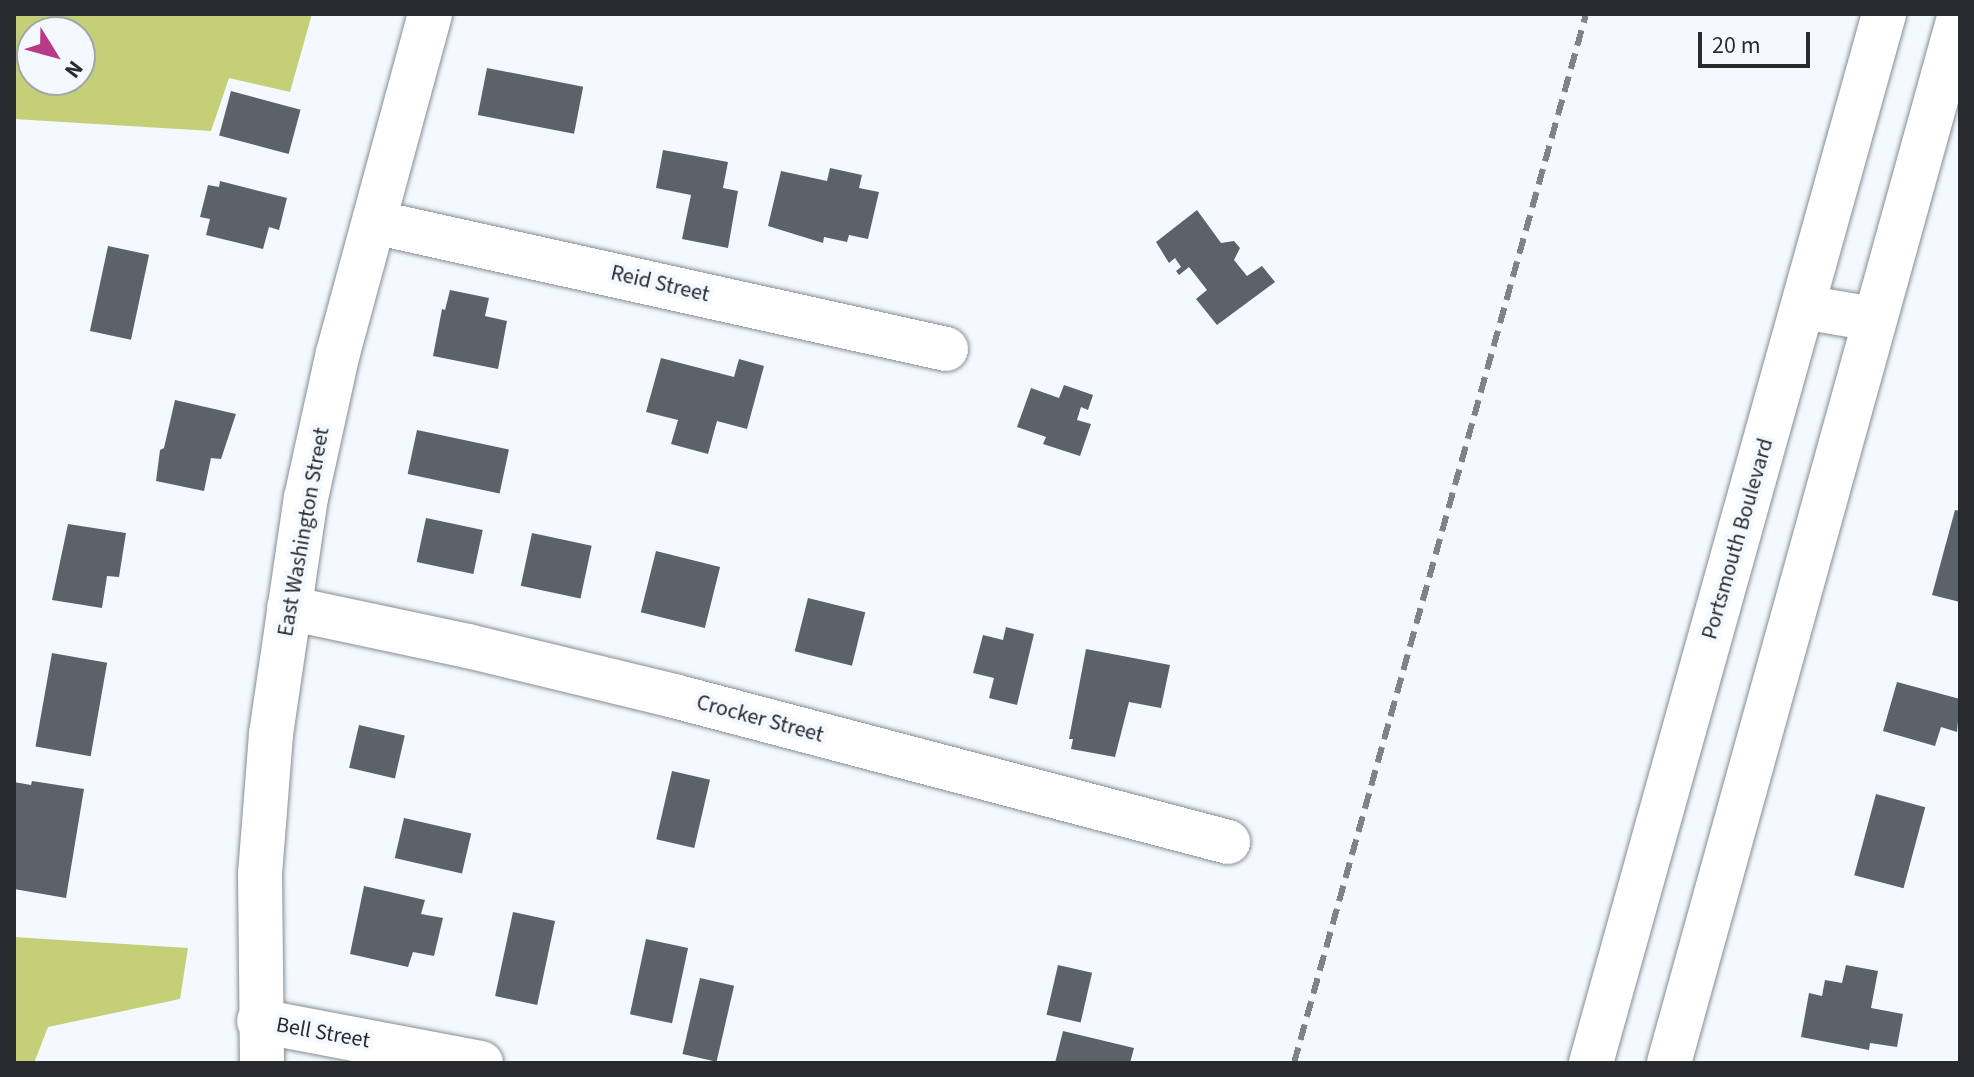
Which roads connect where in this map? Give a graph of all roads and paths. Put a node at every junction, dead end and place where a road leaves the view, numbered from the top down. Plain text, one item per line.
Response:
1 (430, 14) edge
2 (1884, 14) edge
3 (1960, 14) edge
4 (374, 222) junction
5 (1803, 307) junction
6 (1873, 319) junction
7 (946, 349) dead end
8 (289, 608) junction
9 (1228, 842) dead end
10 (260, 1042) edge
11 (481, 1063) edge
12 (1591, 1063) edge
13 (1669, 1063) edge

1 - 4 main road, East Washington Street
2 - 5 main road, Portsmouth Boulevard
3 - 6 main road
4 - 7 main road, Reid Street
4 - 8 main road, East Washington Street
5 - 6 main road
5 - 12 main road, Portsmouth Boulevard
6 - 13 main road
8 - 9 main road, Crocker Street
8 - 10 main road, East Washington Street
10 - 11 main road, Bell Street

